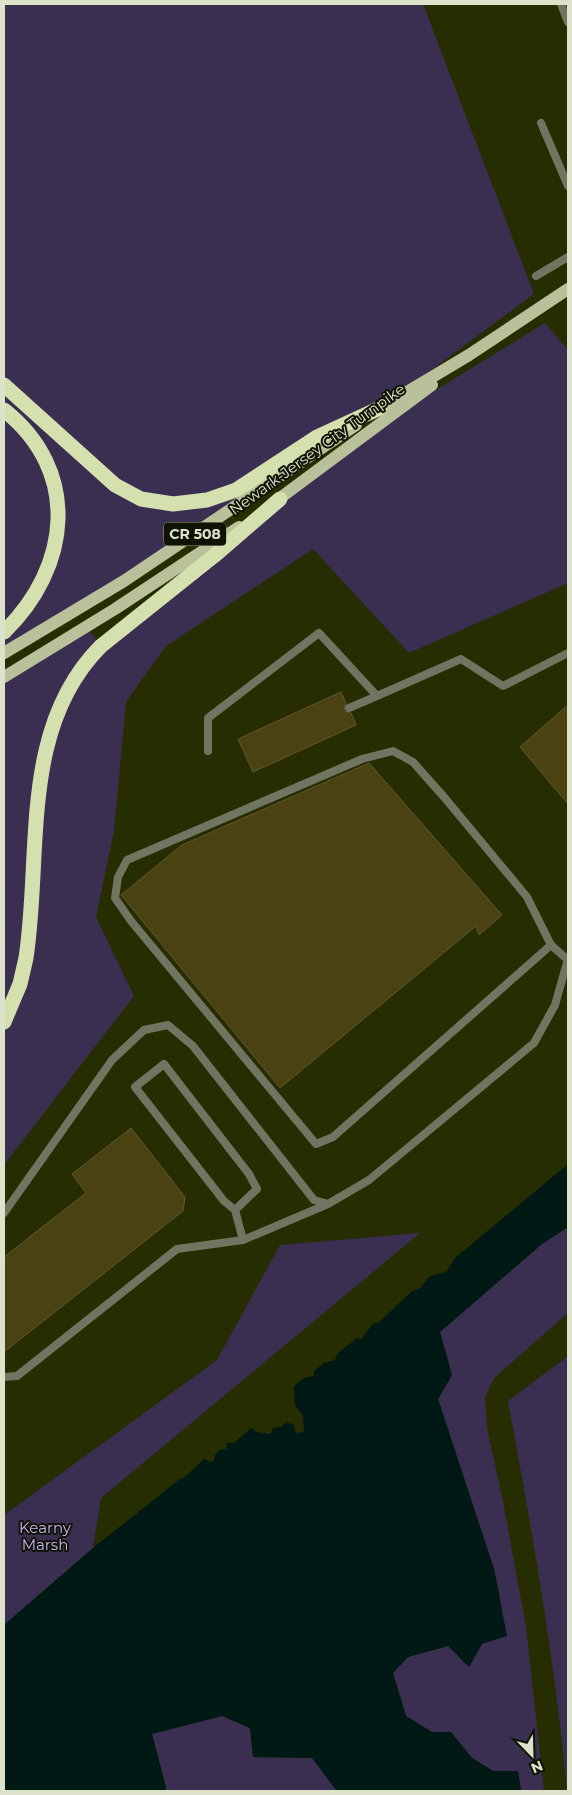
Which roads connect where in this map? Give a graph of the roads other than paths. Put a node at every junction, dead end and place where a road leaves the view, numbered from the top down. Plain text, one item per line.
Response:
1 (561, 4) edge
2 (568, 22) edge
3 (541, 123) dead end
4 (568, 186) edge
5 (568, 257) edge
6 (536, 276) dead end
7 (568, 288) edge
8 (469, 355) junction
9 (4, 385) edge
10 (380, 408) junction
11 (4, 410) edge
12 (280, 499) junction
13 (4, 632) edge
14 (4, 653) edge
15 (568, 654) edge
16 (4, 677) edge
17 (377, 696) junction
18 (348, 708) dead end
19 (208, 751) dead end
20 (551, 945) junction
21 (568, 959) edge
22 (4, 1022) edge
23 (328, 1204) junction
24 (235, 1210) junction
25 (4, 1213) edge
26 (243, 1240) junction
27 (4, 1377) edge

1 - 2 lane
3 - 4 lane
5 - 6 lane
7 - 8 main road, Newark-Jersey City Turnpike / CR 508
8 - 10 main road, Newark-Jersey City Turnpike / CR 508
8 - 12 main road, Newark-Jersey City Turnpike / CR 508
9 - 10 highway
10 - 14 main road, Newark-Jersey City Turnpike / CR 508
11 - 13 highway
12 - 16 main road, Newark-Jersey City Turnpike / CR 508
12 - 22 highway
15 - 17 lane
17 - 18 lane
17 - 19 lane
20 - 20 lane
20 - 21 lane
21 - 23 lane
23 - 25 lane
23 - 26 lane
24 - 24 lane
24 - 26 lane
26 - 27 lane

